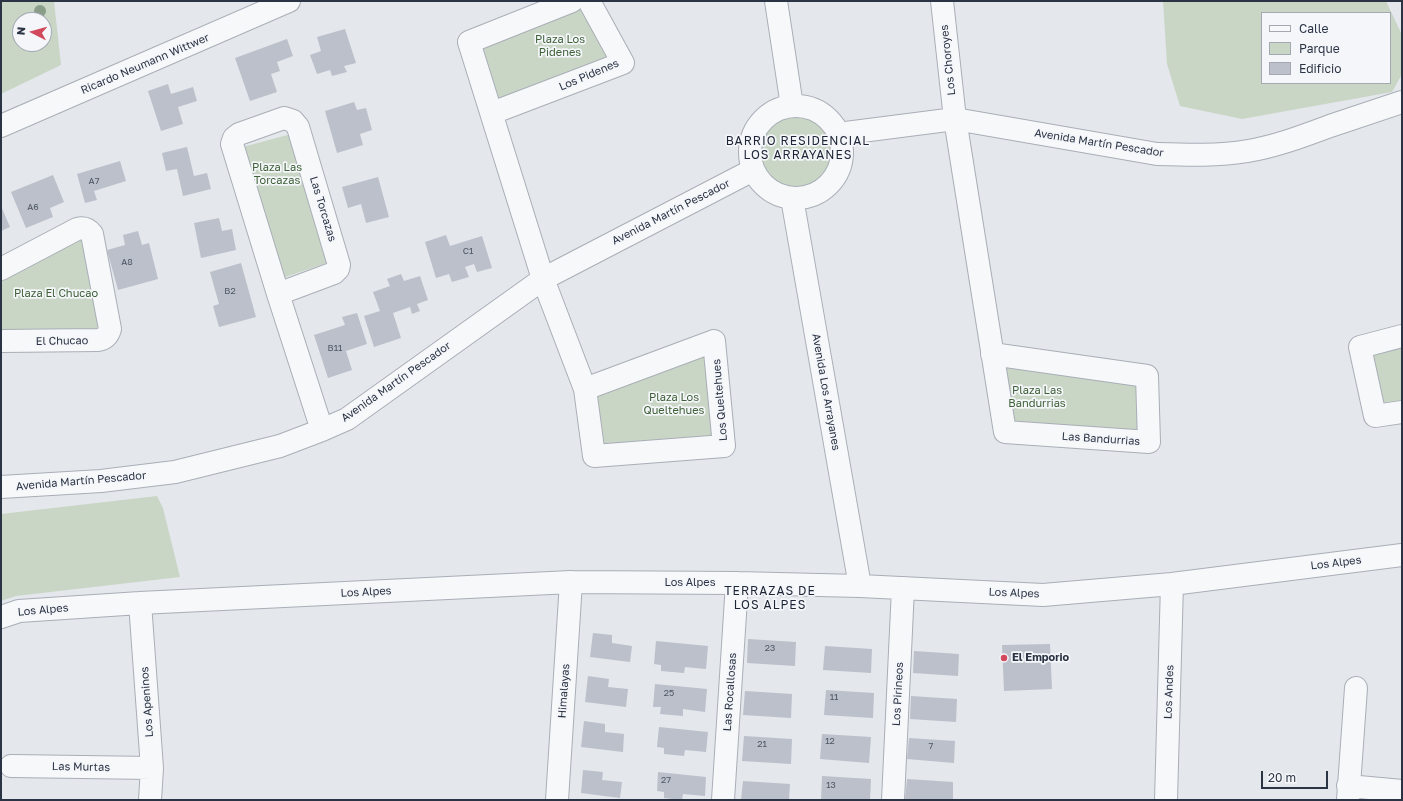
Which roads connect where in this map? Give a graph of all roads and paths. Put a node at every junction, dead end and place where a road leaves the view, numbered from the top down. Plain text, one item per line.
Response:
1 (289, 1) edge
2 (572, 1) edge
3 (589, 1) edge
4 (776, 1) edge
5 (942, 1) edge
6 (1402, 102) edge
7 (792, 106) junction
8 (492, 113) junction
9 (955, 120) junction
10 (1, 126) edge
11 (838, 134) junction
12 (753, 170) junction
13 (792, 198) junction
14 (1, 269) edge
15 (543, 279) junction
16 (278, 294) junction
17 (1402, 336) edge
18 (1, 341) edge
19 (992, 354) junction
20 (585, 389) junction
21 (1402, 412) edge
22 (322, 430) junction
23 (1, 487) edge
24 (1402, 555) edge
25 (571, 582) junction
26 (737, 583) junction
27 (1172, 584) junction
28 (860, 586) junction
29 (903, 588) junction
30 (140, 603) junction
31 (1, 617) edge
32 (1356, 688) dead end
33 (11, 766) dead end
34 (152, 768) junction
35 (1402, 791) edge
36 (1348, 793) edge
37 (150, 800) edge
38 (557, 800) edge
39 (723, 800) edge
40 (893, 800) edge
41 (1166, 800) edge

1 - 10 street, Ricardo Neumann Wittwer
2 - 8 street
3 - 8 street, Los Pidenes
4 - 7 street
5 - 9 street, Los Choroyes
6 - 9 street, Avenida Martín Pescador
7 - 11 street
7 - 12 street
8 - 15 street
9 - 11 street, Avenida Martín Pescador
9 - 19 street, Las Bandurrias
11 - 13 street
12 - 13 street
12 - 15 street, Avenida Martín Pescador
13 - 28 street, Avenida Los Arrayanes
14 - 18 street, El Chucao
15 - 20 street, Los Queltehues
15 - 22 street, Avenida Martín Pescador
16 - 16 street, Las Torcazas
16 - 22 street, Las Torcazas
17 - 21 street
19 - 19 street, Las Bandurrias
20 - 20 street, Los Queltehues
22 - 23 street, Avenida Martín Pescador
24 - 27 street, Los Alpes
25 - 26 street, Los Alpes
25 - 30 street, Los Alpes
25 - 38 street, Himalayas
26 - 28 street, Los Alpes
26 - 39 street, Las Rocallosas
27 - 29 street, Los Alpes
27 - 41 street, Los Andes
28 - 29 street, Los Alpes
29 - 40 street, Los Pirineos
30 - 31 street, Los Alpes
30 - 34 street, Los Apeninos
32 - 36 street
33 - 34 street, Las Murtas
34 - 37 street, Los Apeninos
35 - 36 street

